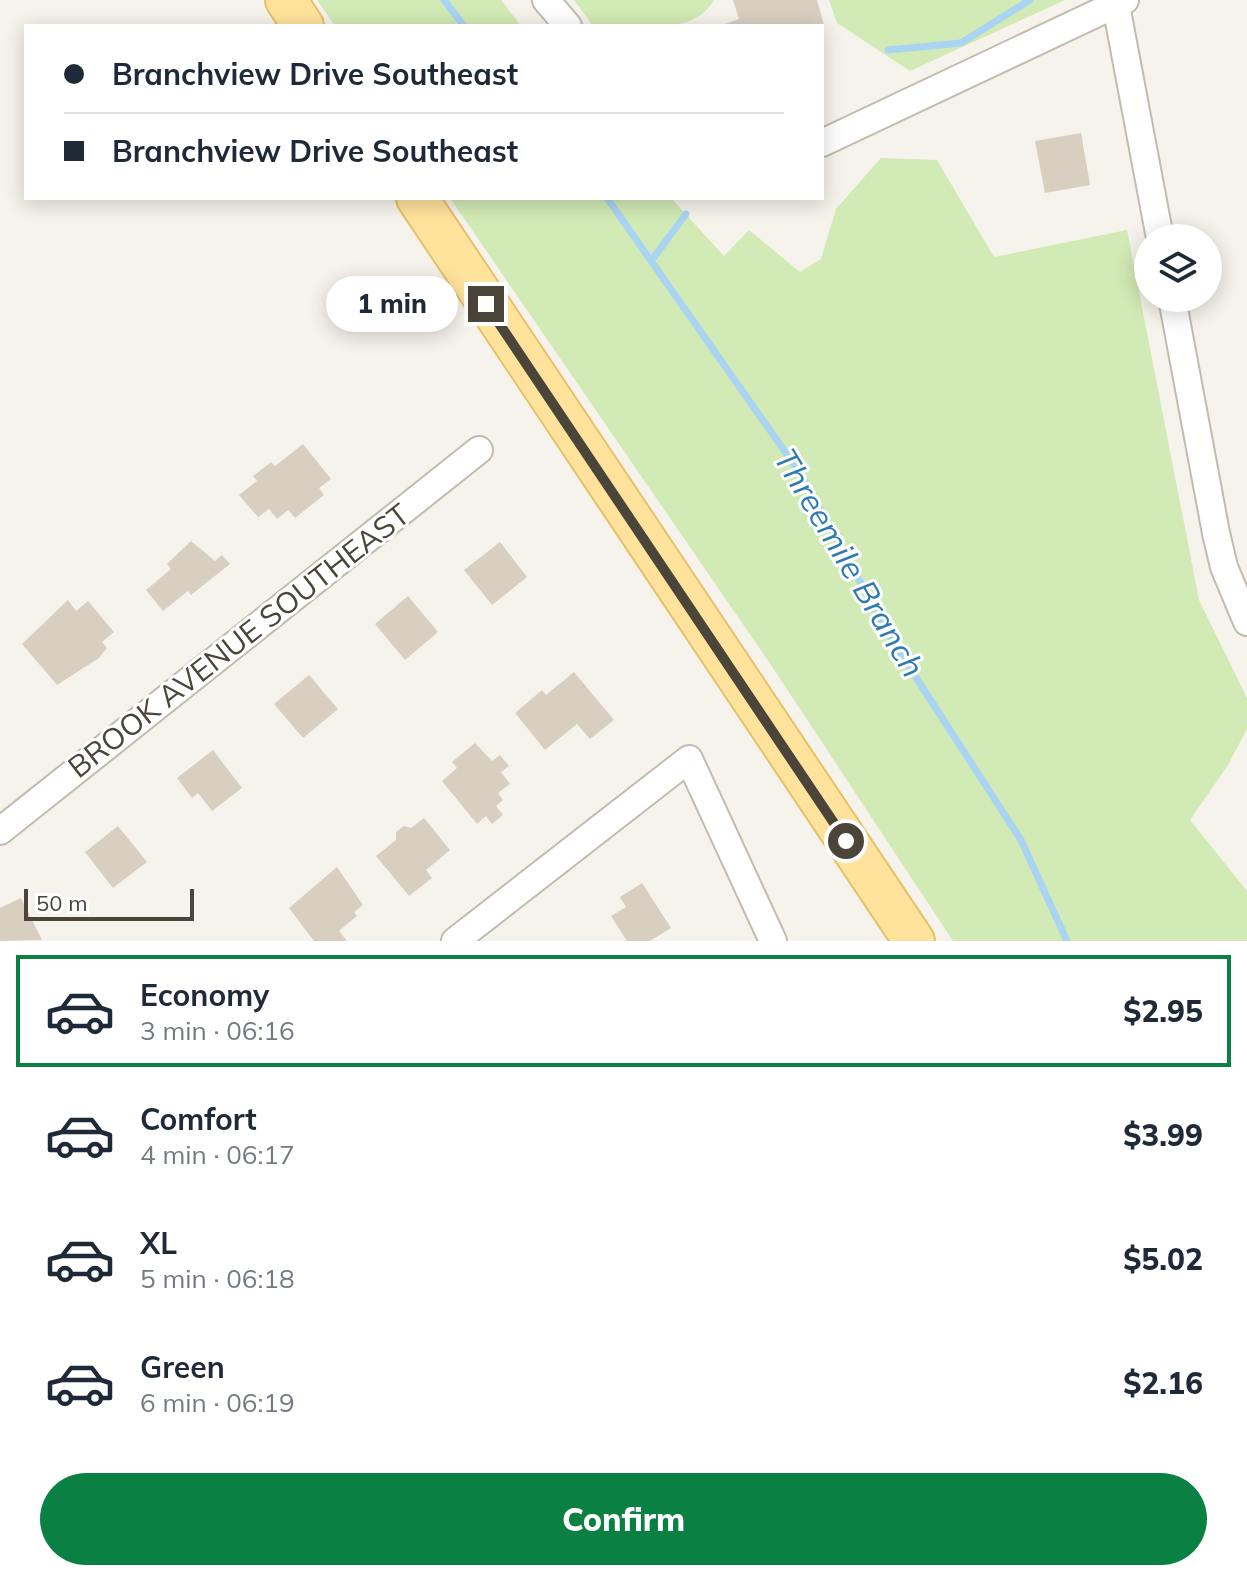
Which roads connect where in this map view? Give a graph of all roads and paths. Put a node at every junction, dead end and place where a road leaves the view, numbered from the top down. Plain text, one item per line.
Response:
1 (286, 0) edge
2 (546, 0) edge
3 (1119, 1) edge
4 (302, 24) edge
5 (566, 24) edge
6 (824, 142) edge
7 (418, 200) edge
8 (1158, 224) edge
9 (1175, 312) edge
10 (479, 450) dead end
11 (1247, 622) edge
12 (0, 831) edge
13 (455, 941) edge
14 (773, 941) edge
15 (914, 941) edge

1 - 4 main road
2 - 5 street
3 - 6 street
3 - 8 street
7 - 15 main road
9 - 11 street
10 - 12 street, BROOK AVENUE SOUTHEAST
13 - 14 street

